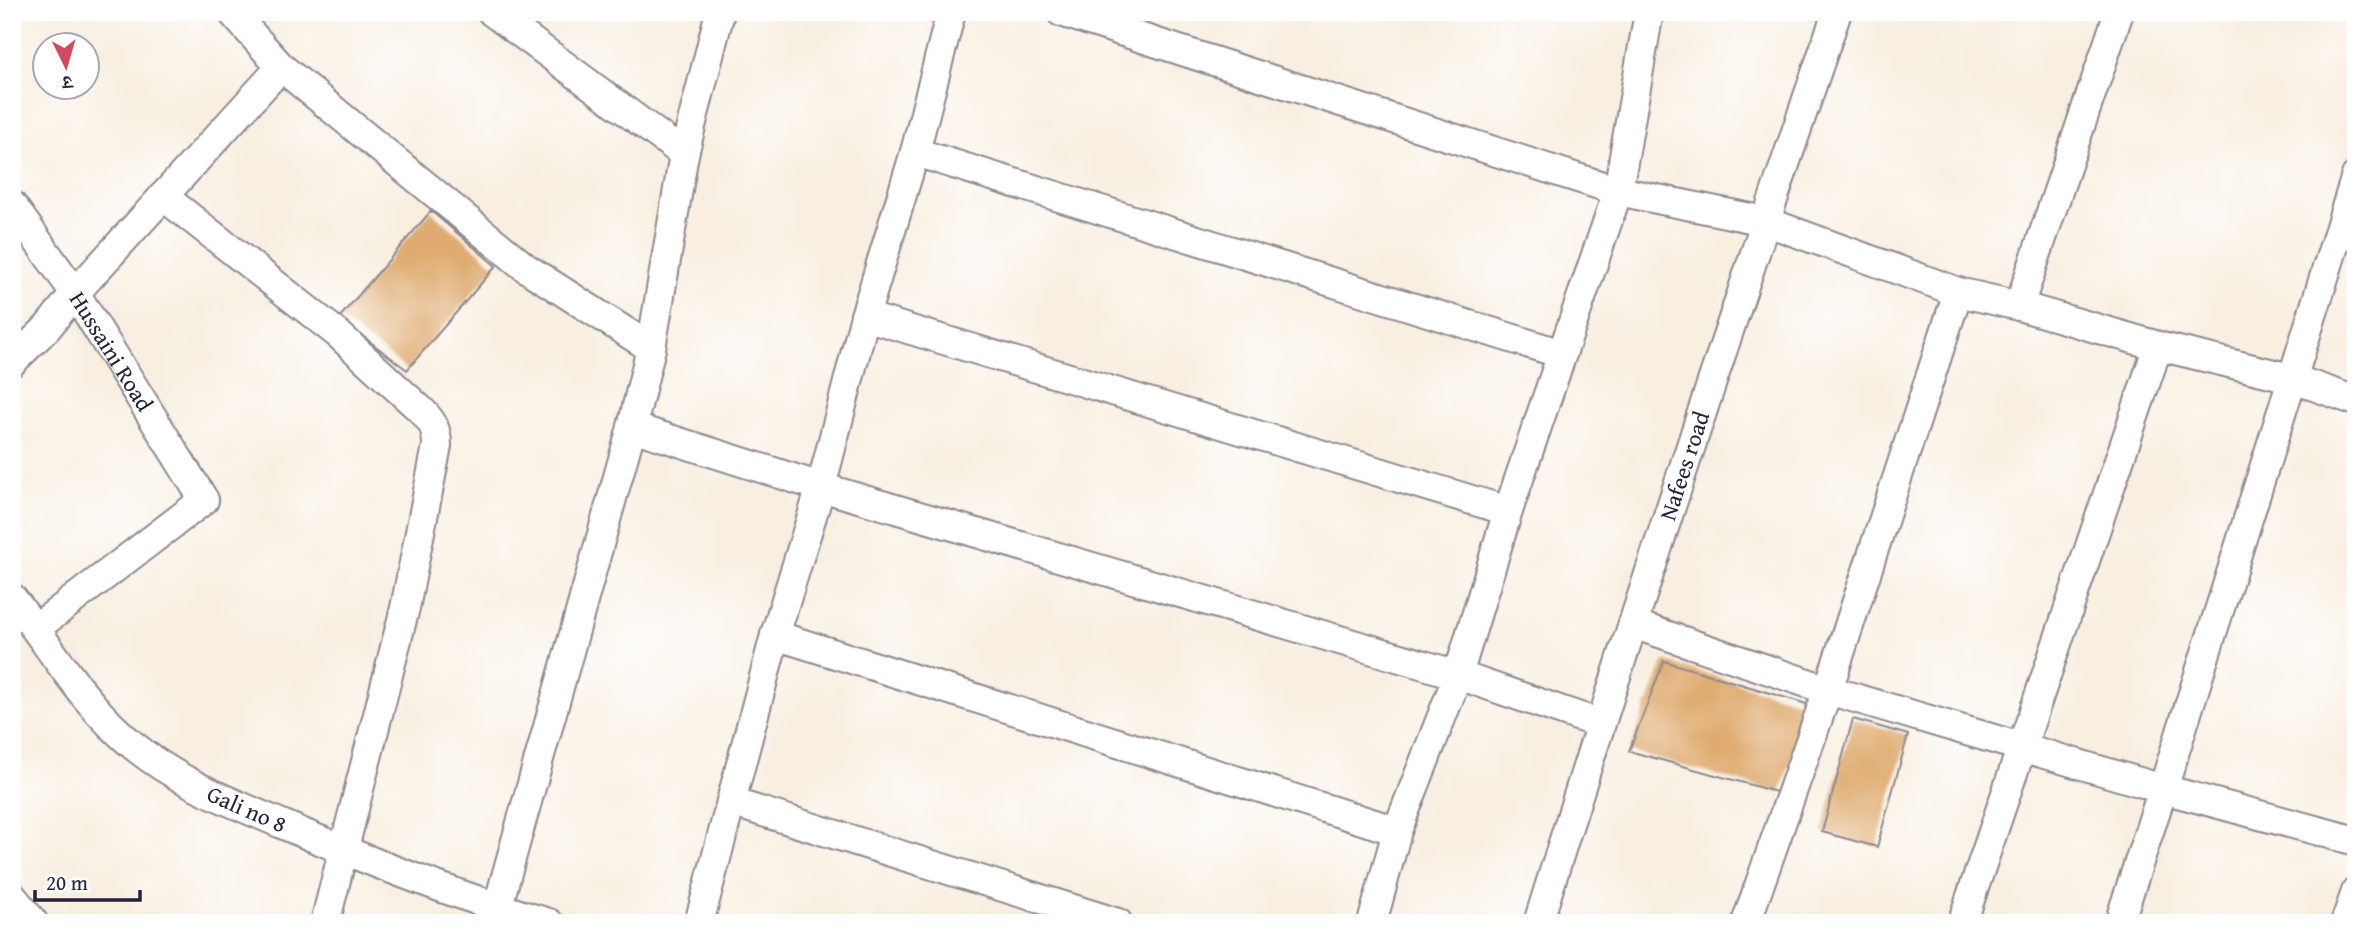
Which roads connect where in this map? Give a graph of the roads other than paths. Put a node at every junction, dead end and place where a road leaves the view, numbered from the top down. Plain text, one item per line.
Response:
1 (232, 12) edge
2 (492, 12) edge
3 (720, 12) edge
4 (951, 12) edge
5 (1061, 12) edge
6 (1649, 12) edge
7 (1837, 12) edge
8 (2119, 12) edge
9 (281, 67) junction
10 (915, 152) junction
11 (684, 154) junction
12 (2356, 176) edge
13 (1618, 191) junction
14 (163, 196) junction
15 (12, 205) edge
16 (1765, 221) junction
17 (1958, 292) junction
18 (75, 293) junction
19 (2020, 306) junction
20 (865, 316) junction
21 (2158, 346) junction
22 (651, 348) junction
23 (1562, 354) junction
24 (12, 362) edge
25 (2291, 378) junction
26 (2356, 401) edge
27 (632, 427) junction
28 (821, 487) junction
29 (1508, 511) junction
30 (12, 598) edge
31 (1633, 624) junction
32 (36, 628) junction
33 (775, 635) junction
34 (1458, 674) junction
35 (1828, 690) junction
36 (1600, 724) junction
37 (2021, 746) junction
38 (2163, 789) junction
39 (731, 802) junction
40 (1397, 831) junction
41 (2356, 841) edge
42 (345, 851) junction
43 (2356, 892) edge
44 (12, 896) edge
45 (495, 916) edge
46 (34, 923) edge
47 (325, 923) edge
48 (549, 923) edge
49 (699, 923) edge
50 (1118, 923) edge
51 (1373, 923) edge
52 (1538, 923) edge
53 (1746, 923) edge
54 (1962, 923) edge
55 (2119, 923) edge
56 (2345, 923) edge

1 - 9 street
2 - 11 street
3 - 11 street
4 - 10 street
5 - 13 street
6 - 13 street
7 - 16 street, Nafees road
8 - 19 street
9 - 14 street
9 - 22 street
10 - 20 street
10 - 23 street
11 - 22 street
12 - 25 street
13 - 16 street
13 - 23 street
14 - 18 street
14 - 42 street
15 - 18 street, Hussaini Road
16 - 17 street
16 - 31 street, Nafees road
17 - 19 street
17 - 35 street
18 - 24 street
18 - 32 street, Hussaini Road
19 - 21 street
20 - 28 street
20 - 29 street
21 - 25 street
21 - 37 street
22 - 27 street
23 - 29 street
25 - 26 street
25 - 38 street
27 - 28 street
27 - 45 street
28 - 33 street
28 - 34 street
29 - 34 street
30 - 32 street, Gali no 8
31 - 35 street
31 - 36 street, Nafees road
32 - 42 street, Gali no 8
33 - 39 street
33 - 40 street
34 - 36 street
34 - 40 street
35 - 37 street
35 - 53 street
36 - 52 street, Nafees road
37 - 38 street
37 - 54 street
38 - 41 street
38 - 55 street
39 - 49 street
39 - 50 street
40 - 51 street
42 - 45 street, Gali no 8
42 - 47 street
43 - 56 street
44 - 46 street
45 - 48 street, Gali no 8

